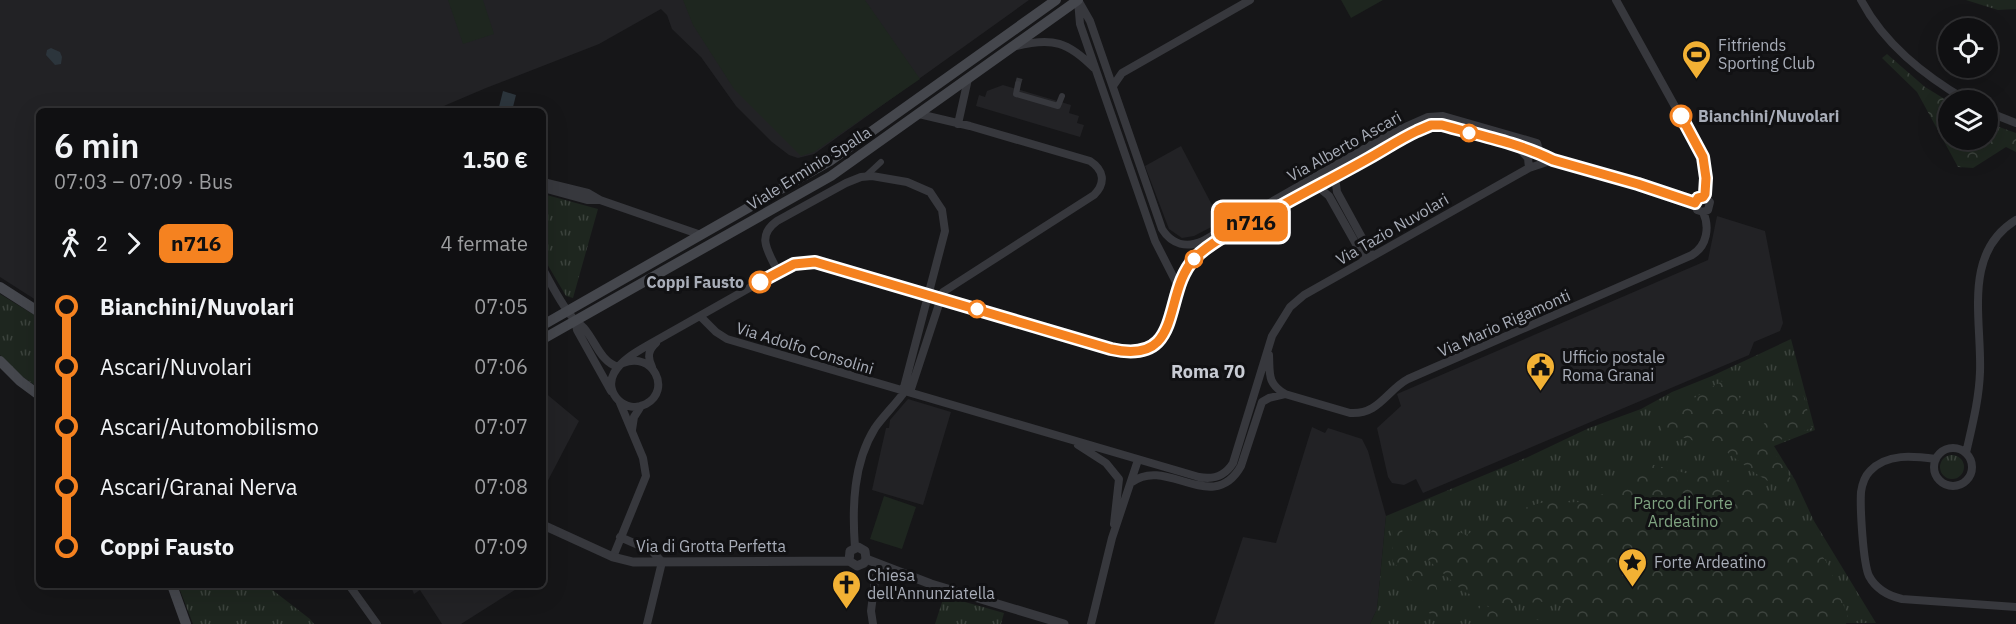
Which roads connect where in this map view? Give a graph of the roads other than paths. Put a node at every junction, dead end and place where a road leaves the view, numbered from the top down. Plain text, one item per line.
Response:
1 (1056, 0) edge
2 (1078, 0) edge
3 (1250, 0) edge
4 (1616, 0) edge
5 (1861, 0) edge
6 (1015, 46) junction
7 (1096, 70) junction
8 (968, 79) junction
9 (1018, 84) dead end
10 (1113, 86) junction
11 (1951, 90) edge
12 (1062, 96) dead end
13 (919, 114) junction
14 (1998, 116) edge
15 (2016, 123) edge
16 (958, 124) junction
17 (1462, 126) junction
18 (1372, 144) junction
19 (1518, 147) junction
20 (1377, 154) junction
21 (1540, 154) junction
22 (1553, 160) junction
23 (881, 162) dead end
24 (1529, 168) junction
25 (1141, 169) junction
26 (1132, 172) junction
27 (866, 176) junction
28 (1335, 177) junction
29 (546, 183) edge
30 (1317, 186) junction
31 (546, 189) edge
32 (1703, 197) junction
33 (600, 200) junction
34 (1695, 203) junction
35 (1155, 208) junction
36 (1145, 211) junction
37 (1703, 212) junction
38 (1260, 213) junction
39 (2016, 220) edge
40 (706, 233) junction
41 (717, 241) junction
42 (1369, 258) junction
43 (778, 272) junction
44 (546, 274) edge
45 (0, 287) edge
46 (1179, 288) junction
47 (928, 294) junction
48 (939, 297) junction
49 (36, 310) edge
50 (568, 311) junction
51 (700, 316) junction
52 (575, 321) junction
53 (546, 323) edge
54 (669, 333) junction
55 (546, 337) edge
56 (1269, 347) junction
57 (620, 365) junction
58 (2, 367) edge
59 (653, 368) junction
60 (906, 391) junction
61 (612, 392) junction
62 (36, 393) edge
63 (1285, 394) junction
64 (619, 401) junction
65 (641, 406) junction
66 (1253, 413) junction
67 (632, 431) junction
68 (1073, 441) junction
69 (1966, 453) junction
70 (1936, 459) junction
71 (1138, 460) junction
72 (1173, 470) junction
73 (1154, 473) junction
74 (1132, 482) junction
75 (546, 526) edge
76 (620, 537) junction
77 (1112, 537) junction
78 (855, 548) junction
79 (613, 556) junction
80 (866, 559) junction
81 (849, 561) junction
82 (662, 562) junction
83 (877, 564) junction
84 (173, 588) edge
85 (351, 588) edge
86 (2016, 607) edge
87 (186, 624) edge
88 (377, 624) edge
89 (647, 624) edge
90 (873, 624) edge
91 (1064, 624) edge
92 (1091, 624) edge

1 - 40 main road, Viale Erminio Spalla
2 - 6 main road, Viale Erminio Spalla
2 - 7 street
2 - 10 street
3 - 10 street
4 - 32 street
5 - 11 street
6 - 7 street
6 - 8 main road, Viale Erminio Spalla
7 - 26 street
8 - 13 main road, Viale Erminio Spalla
8 - 16 street
9 - 12 street
10 - 25 street
13 - 16 street
13 - 41 main road, Viale Erminio Spalla
14 - 15 street
16 - 48 street
17 - 18 street, Via Alberto Ascari
17 - 19 street, Via Alberto Ascari
17 - 20 street, Via Alberto Ascari
17 - 21 street, Via Alberto Ascari
18 - 20 street
18 - 38 street, Via Alberto Ascari
19 - 21 street
19 - 24 street
20 - 28 street, Via Alberto Ascari
21 - 22 street
22 - 24 street, Via Tazio Nuvolari
22 - 34 street
23 - 27 street
24 - 42 street, Via Tazio Nuvolari
25 - 26 street
25 - 35 street
26 - 36 street
27 - 43 street
27 - 47 street
28 - 30 street, Via Alberto Ascari
28 - 42 street
29 - 33 street
30 - 38 street, Via Alberto Ascari
30 - 42 street
31 - 33 street
32 - 34 street
32 - 37 street
33 - 40 street
34 - 37 street
35 - 36 street
35 - 38 street, Via Alberto Ascari
36 - 46 street
37 - 63 street, Via Mario Rigamonti
38 - 46 street, Via Alberto Ascari
39 - 69 street
40 - 41 street
40 - 50 main road, Viale Erminio Spalla
41 - 52 main road, Viale Erminio Spalla
42 - 56 street, Via Tazio Nuvolari
43 - 47 street, Via Alberto Ascari
43 - 51 street, Via Alberto Ascari
44 - 50 street
45 - 49 main road
46 - 48 street, Via Alberto Ascari
47 - 48 street, Via Alberto Ascari
47 - 60 street
48 - 60 street
50 - 52 street
50 - 53 main road, Viale Erminio Spalla
51 - 54 street, Via Alberto Ascari
51 - 60 street, Via Adolfo Consolini
52 - 55 main road, Viale Erminio Spalla
52 - 57 street
52 - 61 street
54 - 57 street, Via Alberto Ascari
54 - 59 street
56 - 63 street, Via Tazio Nuvolari
56 - 66 street, Via Tazio Nuvolari
57 - 59 street
57 - 61 street
58 - 62 main road
59 - 65 street
60 - 68 street, Via Tazio Nuvolari
60 - 78 street
61 - 64 street
63 - 66 street
64 - 65 street
64 - 67 street
65 - 67 street
66 - 72 street, Via Tazio Nuvolari
66 - 73 street, Via Tazio Nuvolari
67 - 76 street
68 - 71 street, Via Tazio Nuvolari
68 - 77 street, Via Tazio Nuvolari
69 - 70 street
69 - 70 street
70 - 86 street
71 - 72 street, Via Tazio Nuvolari
71 - 74 street
72 - 73 street
73 - 74 street
74 - 77 street
75 - 79 street, Via di Grotta Perfetta
76 - 79 street
76 - 82 street
77 - 92 street
78 - 80 street
78 - 81 street
79 - 82 street, Via di Grotta Perfetta
80 - 81 street, Via di Grotta Perfetta
80 - 83 street
81 - 82 street, Via di Grotta Perfetta
82 - 89 street
83 - 90 street
83 - 91 street
84 - 87 main road
85 - 88 street

